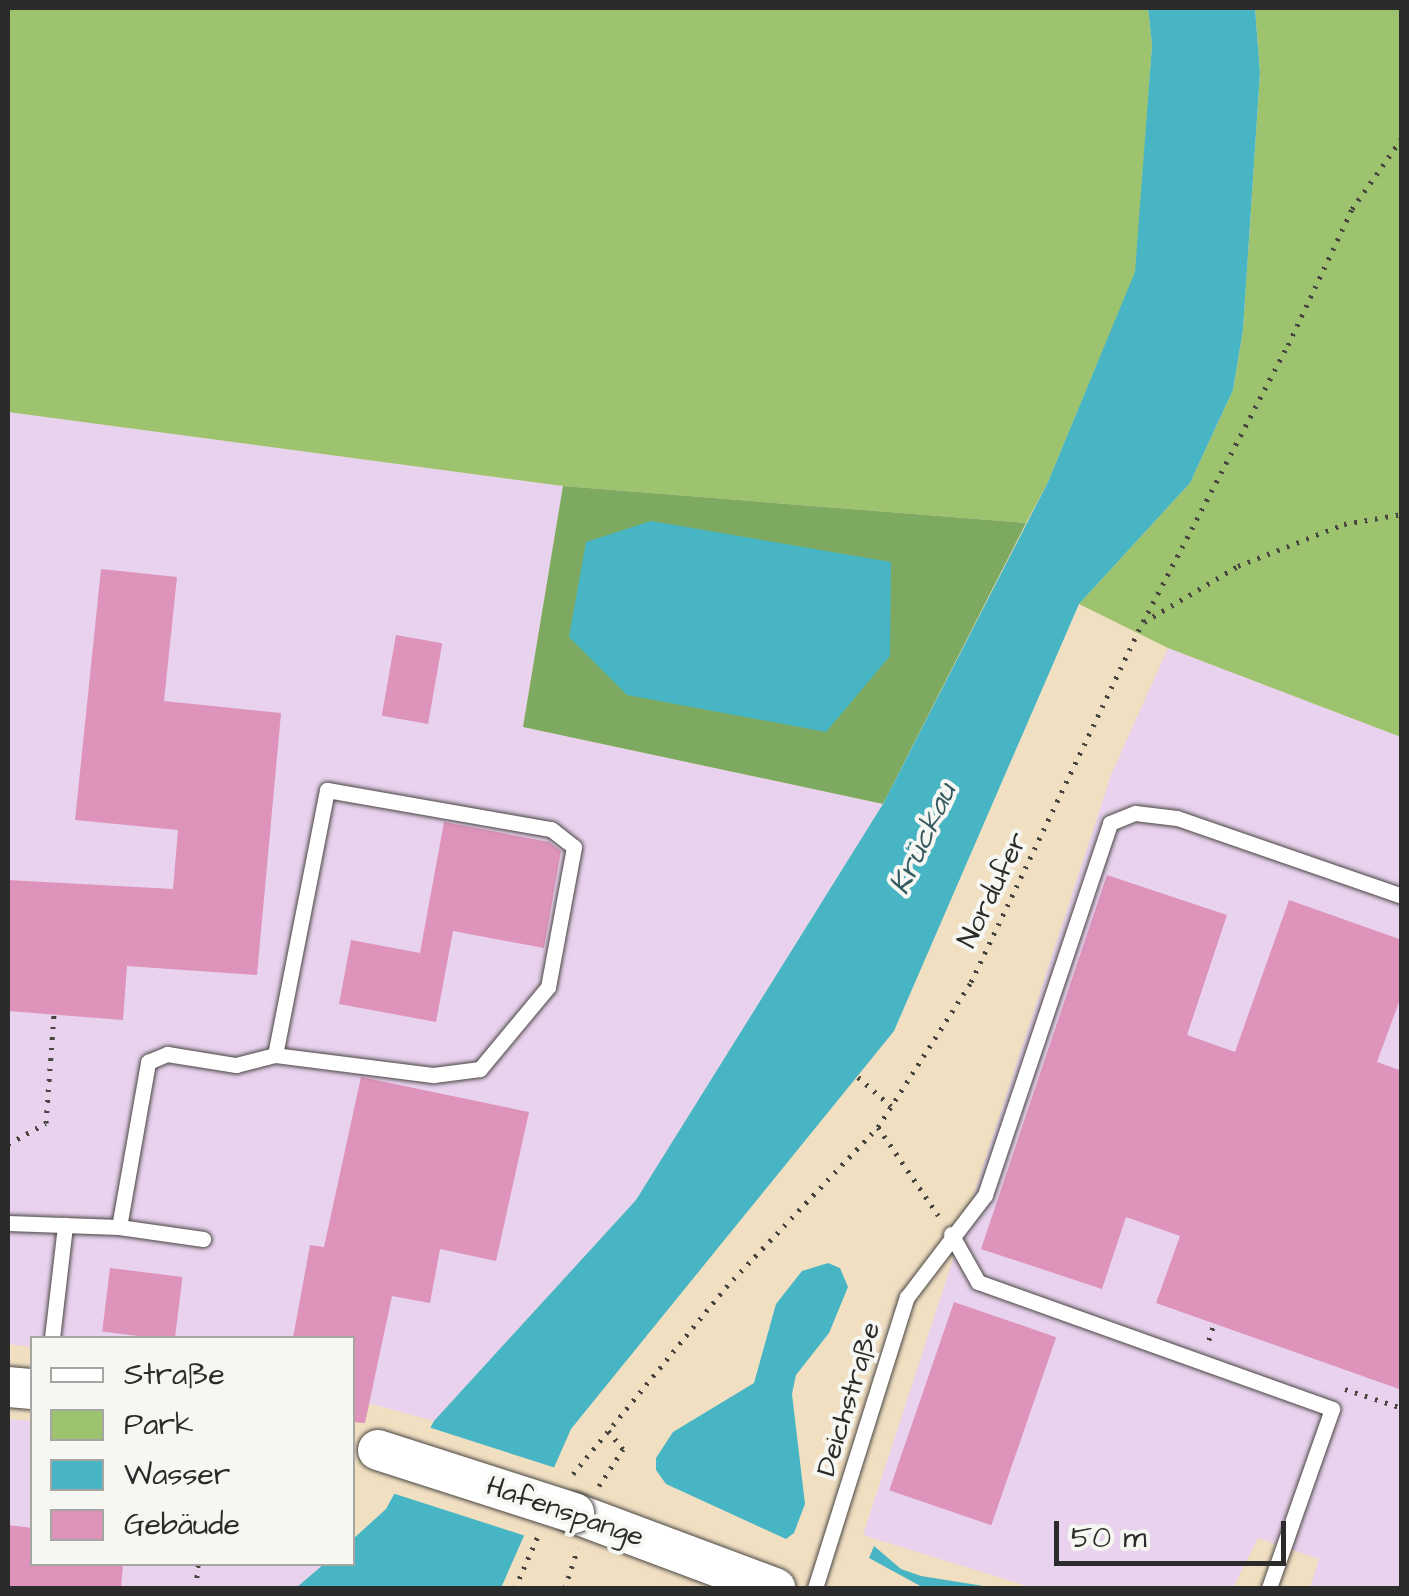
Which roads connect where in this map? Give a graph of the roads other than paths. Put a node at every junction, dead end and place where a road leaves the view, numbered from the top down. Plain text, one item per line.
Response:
1 (1402, 896) edge
2 (274, 1055) junction
3 (8, 1222) edge
4 (65, 1225) junction
5 (119, 1227) junction
6 (950, 1234) junction
7 (203, 1239) dead end
8 (52, 1336) edge
9 (365, 1446) edge
10 (775, 1588) edge
11 (816, 1588) edge
12 (1268, 1588) edge

1 - 6 lane, Deichstraße
2 - 2 lane
2 - 5 lane
3 - 4 lane
4 - 5 lane
4 - 8 lane
5 - 7 lane
6 - 11 lane, Deichstraße
6 - 12 lane
9 - 10 street, Hafenspange, bridge

